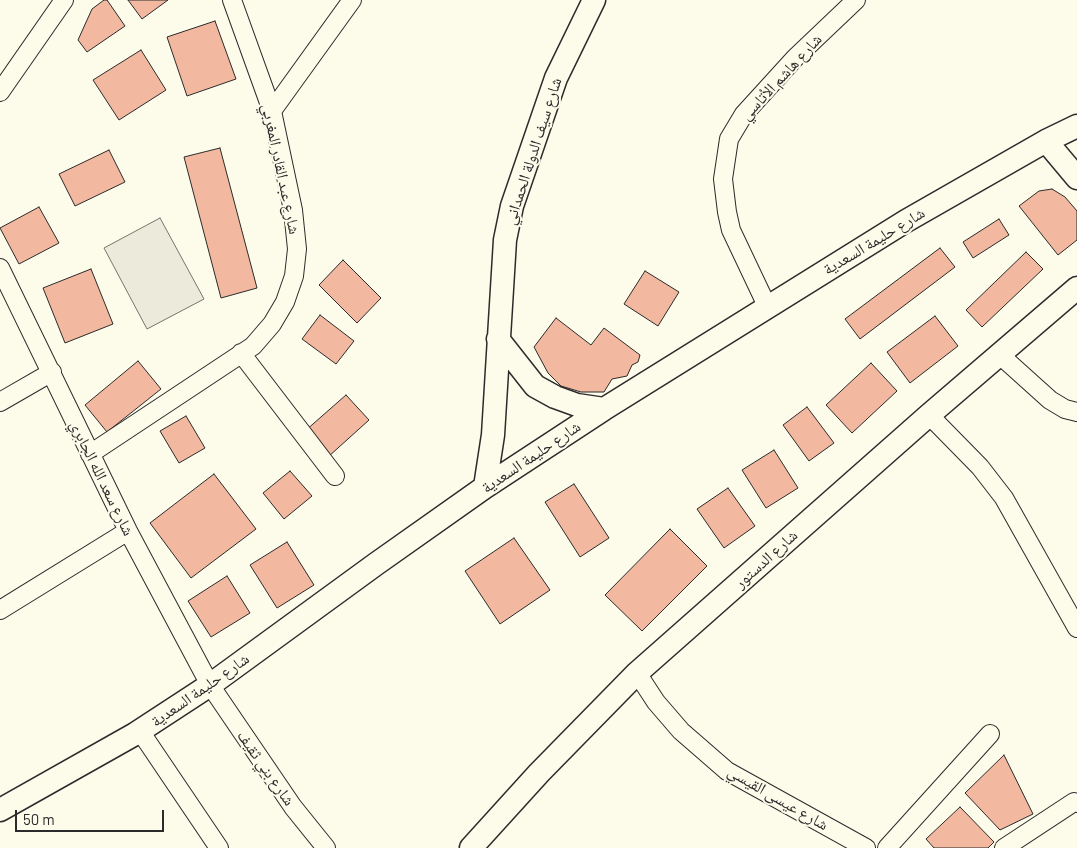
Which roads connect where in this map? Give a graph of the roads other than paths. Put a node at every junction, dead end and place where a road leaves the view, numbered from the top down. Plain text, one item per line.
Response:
1 (64, 0) edge
2 (232, 0) edge
3 (352, 0) edge
4 (594, 0) edge
5 (856, 0) edge
6 (0, 92) edge
7 (272, 111) junction
8 (1077, 126) edge
9 (1046, 141) junction
10 (1077, 178) edge
11 (0, 268) edge
12 (1077, 288) edge
13 (767, 306) junction
14 (498, 339) junction
15 (241, 354) junction
16 (1000, 355) junction
17 (52, 372) junction
18 (0, 402) edge
19 (604, 409) junction
20 (1077, 412) edge
21 (930, 415) junction
22 (90, 454) junction
23 (335, 476) dead end
24 (485, 487) junction
25 (128, 531) junction
26 (0, 610) edge
27 (1077, 628) edge
28 (637, 674) junction
29 (210, 685) junction
30 (140, 731) junction
31 (990, 734) dead end
32 (1077, 804) edge
33 (0, 810) edge
34 (220, 848) edge
35 (326, 848) edge
36 (471, 848) edge
37 (866, 848) edge
38 (887, 848) edge
39 (1004, 848) edge

1 - 6 street
2 - 7 street, شارع عبد القادر المغربي
3 - 7 street
4 - 14 street, شارع سيف الدولة الحمداني
5 - 13 street, شارع هاشم الأتاسي
7 - 15 street, شارع عبد القادر المغربي
8 - 9 street, شارع حليمة السعدية
9 - 10 street
9 - 13 street, شارع حليمة السعدية
11 - 17 street, شارع سعد الله الجابري
12 - 16 street, شارع الدستور
13 - 19 street, شارع حليمة السعدية
14 - 19 street
14 - 24 street, شارع سيف الدولة الحمداني
15 - 22 street, شارع عبد القادر المغربي
15 - 23 street
16 - 20 street
16 - 21 street, شارع الدستور
17 - 18 street
17 - 22 street, شارع سعد الله الجابري
19 - 24 street, شارع حليمة السعدية
21 - 27 street
21 - 28 street, شارع الدستور
22 - 25 street, شارع سعد الله الجابري
24 - 29 street, شارع حليمة السعدية
25 - 26 street
25 - 29 street, شارع سعد الله الجابري
28 - 36 street, شارع الدستور
28 - 37 street, شارع عيسى القيسي
29 - 30 street, شارع حليمة السعدية
29 - 35 street, شارع بني ثقيف
30 - 33 street, شارع حليمة السعدية
30 - 34 street
31 - 38 street
32 - 39 street

